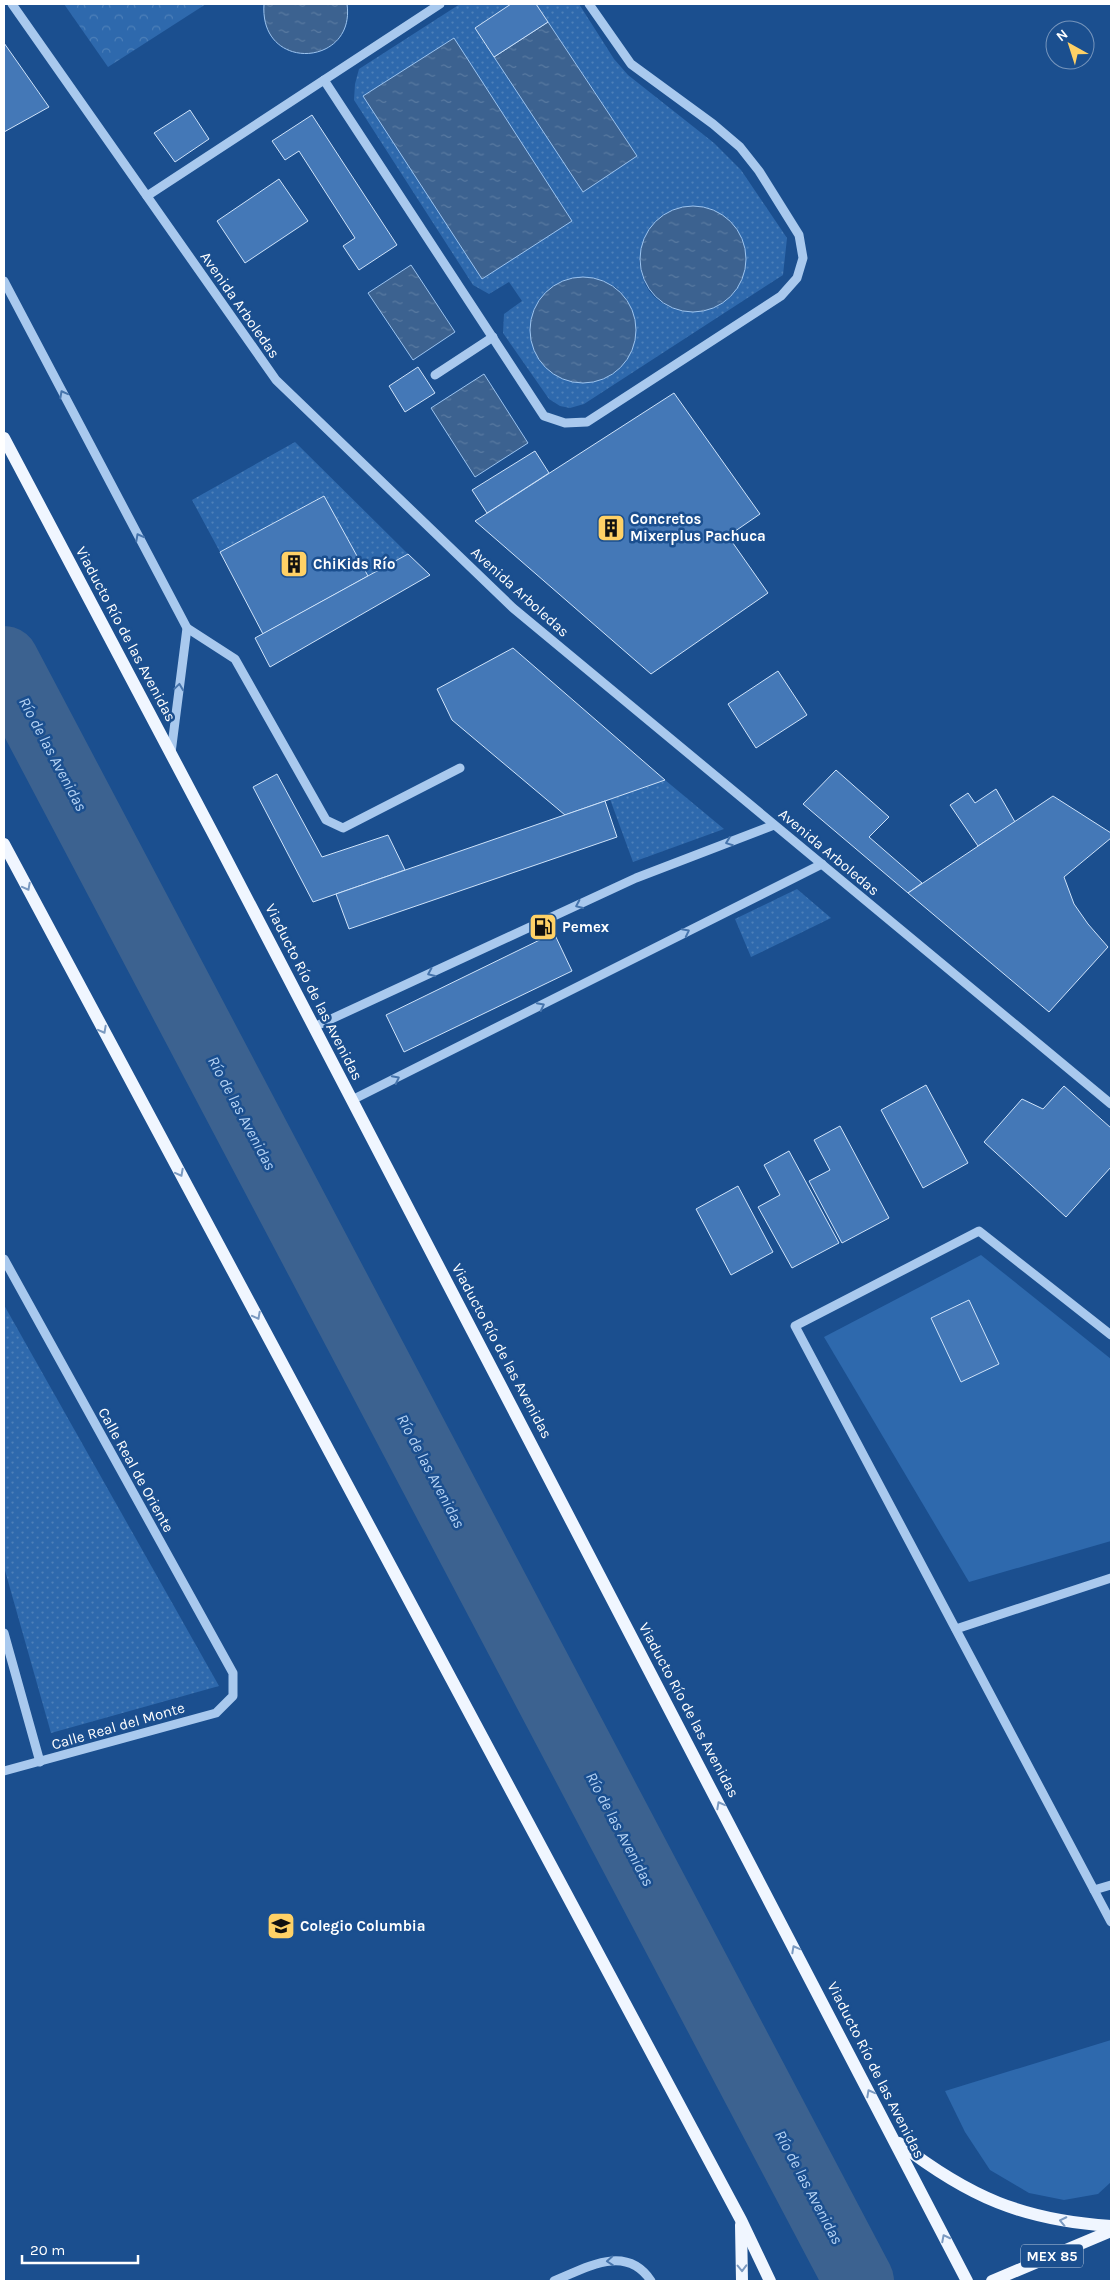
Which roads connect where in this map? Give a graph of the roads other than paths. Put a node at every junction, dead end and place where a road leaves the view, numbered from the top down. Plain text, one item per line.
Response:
1 (12, 4) edge
2 (440, 4) edge
3 (589, 4) edge
4 (324, 80) junction
5 (147, 196) junction
6 (4, 281) edge
7 (493, 338) junction
8 (435, 375) dead end
9 (4, 438) edge
10 (187, 628) junction
11 (171, 753) junction
12 (460, 768) dead end
13 (774, 824) junction
14 (4, 844) edge
15 (822, 864) junction
16 (314, 1028) junction
17 (352, 1100) junction
18 (1111, 1104) edge
19 (4, 1259) edge
20 (1111, 1335) edge
21 (1111, 1578) edge
22 (956, 1629) junction
23 (4, 1633) edge
24 (233, 1696) joint
25 (40, 1762) junction
26 (4, 1772) edge
27 (1111, 1885) edge
28 (1094, 1890) junction
29 (1111, 1922) edge
30 (895, 2140) junction
31 (741, 2220) junction
32 (1111, 2226) edge
33 (1111, 2231) edge
34 (554, 2281) edge
35 (651, 2281) edge
36 (742, 2281) edge
37 (770, 2281) edge
38 (967, 2281) edge
39 (992, 2281) edge

1 - 5 street, Avenida Arboledas
2 - 4 street
3 - 7 street
4 - 5 street
4 - 7 street
5 - 13 street, Avenida Arboledas
10 -> 6 street
7 - 8 street
9 - 11 main road, Viaducto Río de las Avenidas
11 -> 10 street
10 - 12 street
11 - 16 main road, Viaducto Río de las Avenidas
13 - 15 street, Avenida Arboledas
13 -> 16 street
14 -> 31 main road
17 -> 15 street
15 - 18 street, Avenida Arboledas
16 - 17 main road, Viaducto Río de las Avenidas
30 -> 17 main road, Viaducto Río de las Avenidas
19 - 24 street, Calle Real de Oriente
20 - 22 street
21 - 22 street
22 - 28 street
23 - 25 street
24 - 25 street, Calle Real del Monte
25 - 26 street, Calle Real del Monte
27 - 28 street
28 - 29 street
32 -> 30 main road
38 -> 30 main road, Viaducto Río de las Avenidas
31 -> 36 main road
31 - 37 main road
33 - 39 main road, MEX 85
35 -> 34 street

